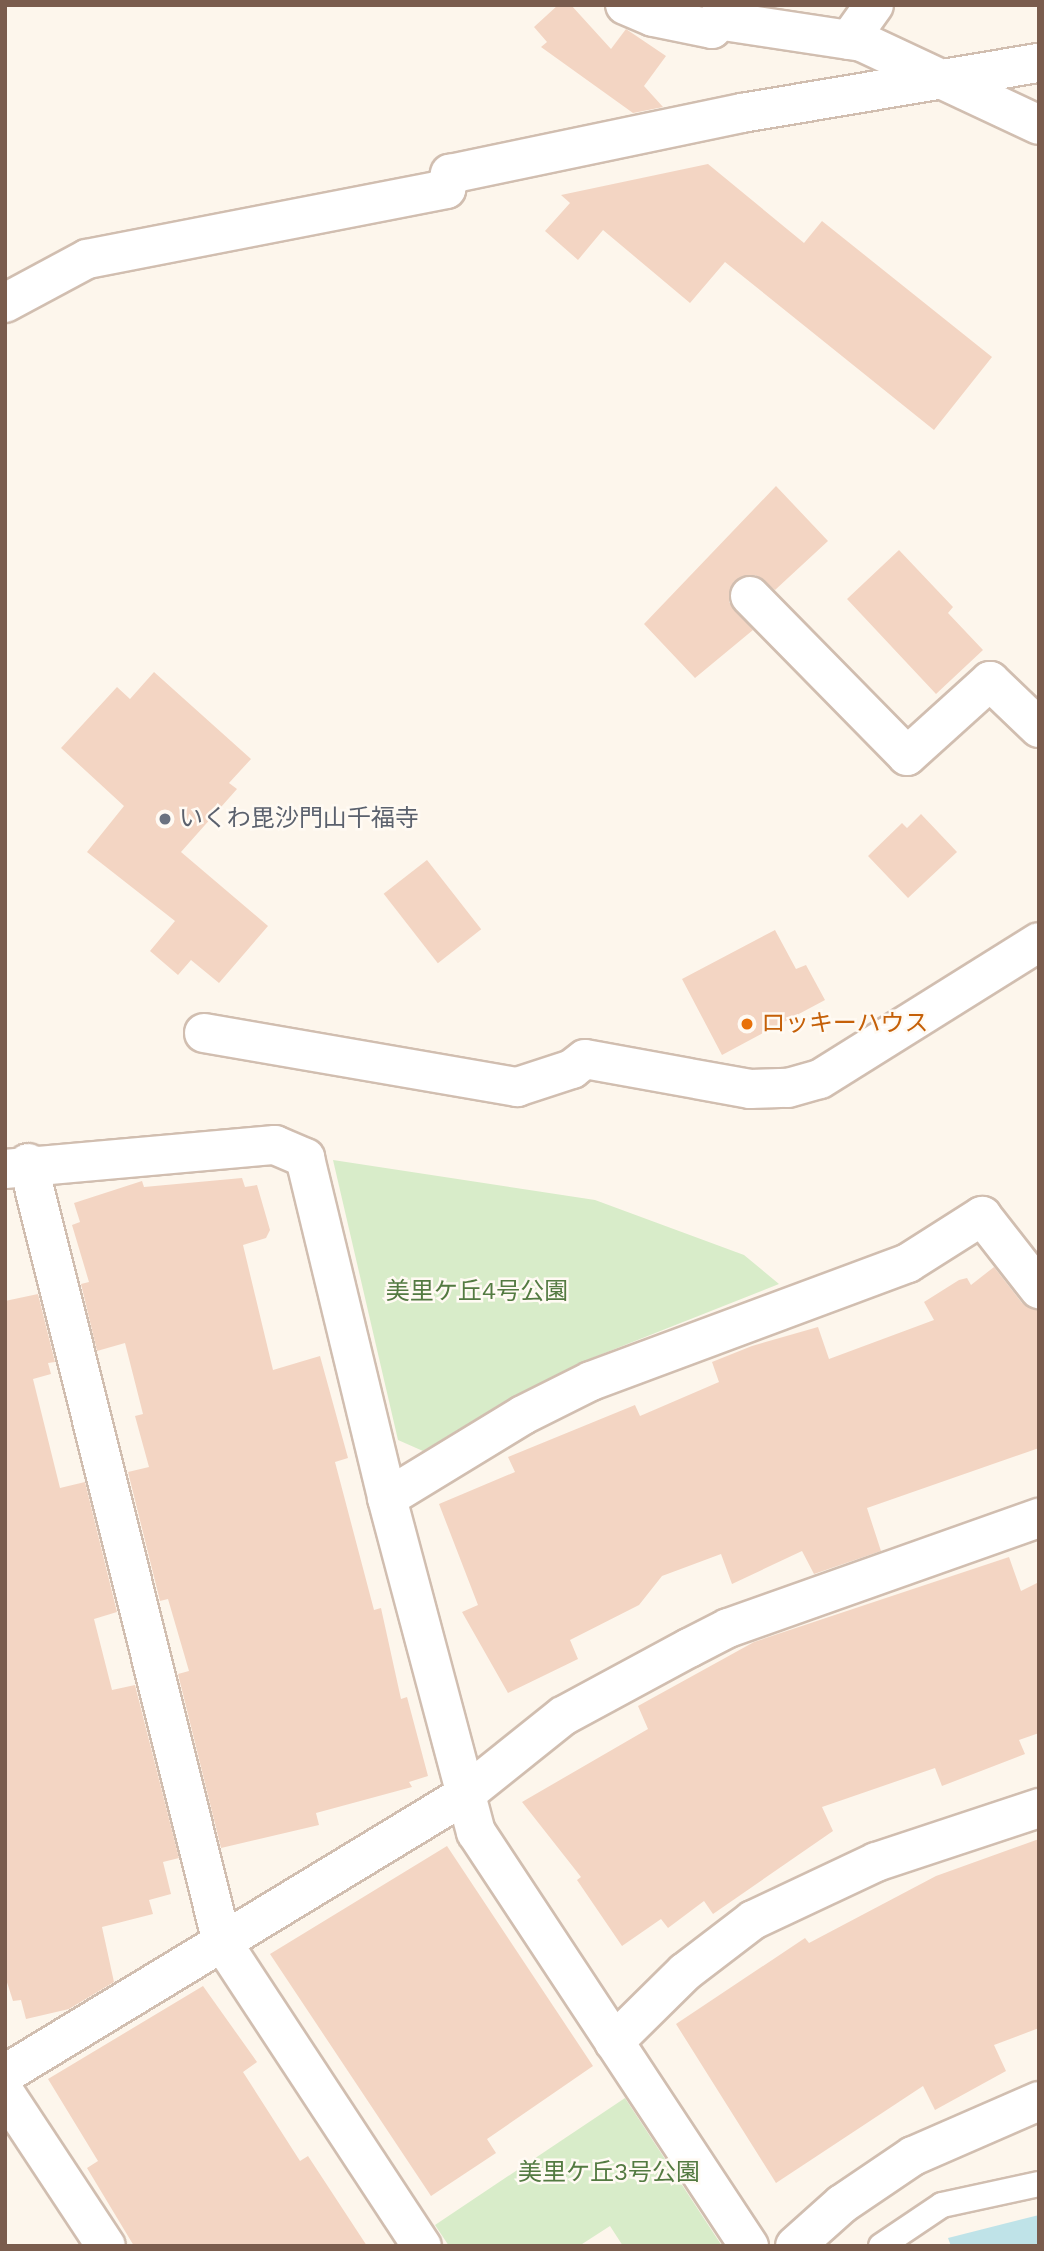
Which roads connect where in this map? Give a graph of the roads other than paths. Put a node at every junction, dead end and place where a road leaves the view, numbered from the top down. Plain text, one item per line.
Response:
1 (625, 5) edge
2 (874, 5) edge
3 (849, 40) junction
4 (1039, 63) edge
5 (952, 81) junction
6 (1039, 125) edge
7 (5, 303) edge
8 (750, 596) dead end
9 (1039, 728) edge
10 (1039, 942) edge
11 (204, 1032) dead end
12 (16, 1166) edge
13 (1039, 1289) edge
14 (387, 1498) junction
15 (1039, 1518) edge
16 (463, 1796) junction
17 (1039, 1808) edge
18 (222, 1942) junction
19 (614, 2042) junction
20 (5, 2074) edge
21 (5, 2093) edge
22 (1039, 2101) edge
23 (1039, 2184) edge
24 (106, 2246) edge
25 (422, 2246) edge
26 (749, 2246) edge
27 (795, 2246) edge
28 (881, 2246) edge

1 - 3 street
2 - 3 street
3 - 5 street
4 - 5 street
5 - 6 street
5 - 7 street
8 - 9 street
10 - 11 street
12 - 14 street
12 - 18 street
13 - 14 street
14 - 16 street
15 - 16 street
16 - 18 street
16 - 19 street
17 - 19 street
18 - 20 street
18 - 25 street
19 - 26 street
21 - 24 street
22 - 27 street
23 - 28 lane

